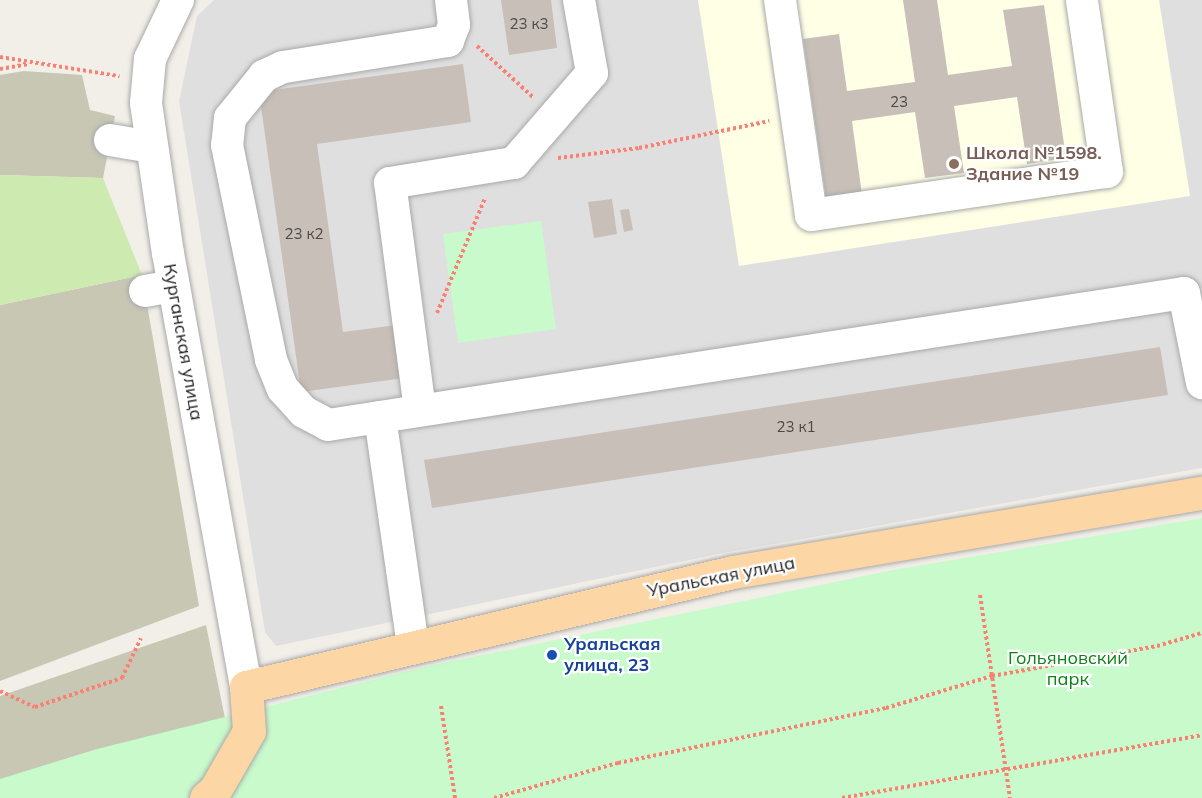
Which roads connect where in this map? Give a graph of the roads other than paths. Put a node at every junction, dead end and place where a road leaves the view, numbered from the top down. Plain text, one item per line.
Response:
1 (178, 0) edge
2 (579, 0) edge
3 (780, 0) edge
4 (1082, 0) edge
5 (452, 13) edge
6 (110, 141) dead end
7 (152, 147) junction
8 (1202, 383) edge
9 (420, 410) junction
10 (380, 417) junction
11 (1202, 493) edge
12 (413, 647) junction
13 (246, 687) junction
14 (206, 798) edge

1 - 7 street, Курганская улица
2 - 9 street
3 - 4 street
5 - 10 street
6 - 7 street
7 - 13 street, Курганская улица
8 - 9 street
9 - 10 street
10 - 12 street
11 - 12 main road, Уральская улица
12 - 13 main road, Уральская улица
13 - 14 main road

